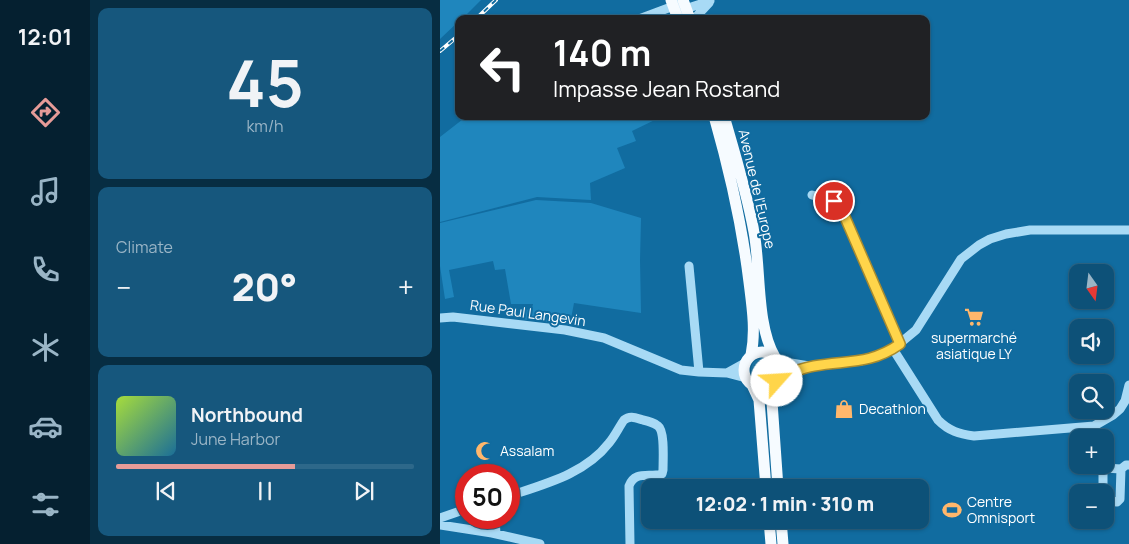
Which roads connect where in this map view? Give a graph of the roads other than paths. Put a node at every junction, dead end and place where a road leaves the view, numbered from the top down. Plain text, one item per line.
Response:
1 (711, 1) edge
2 (683, 9) edge
3 (657, 15) edge
4 (715, 120) edge
5 (725, 120) edge
6 (812, 195) dead end
7 (1129, 230) edge
8 (688, 266) dead end
9 (440, 318) edge
10 (897, 346) junction
11 (748, 359) junction
12 (777, 359) junction
13 (812, 366) junction
14 (699, 372) junction
15 (727, 373) junction
16 (777, 380) junction
17 (749, 382) junction
18 (1129, 385) edge
19 (1125, 467) edge
20 (765, 479) edge
21 (777, 479) edge
22 (1103, 484) edge
23 (520, 492) edge
24 (1114, 502) edge
25 (455, 512) edge
26 (440, 518) edge
27 (440, 525) edge
28 (455, 526) edge
29 (470, 529) edge
30 (496, 529) edge
31 (769, 529) edge
32 (782, 529) edge
33 (496, 534) junction
34 (540, 544) edge
35 (630, 544) edge
36 (771, 544) edge
37 (783, 544) edge

1 - 2 street
2 - 3 street
4 - 11 main road, Avenue de l'Europe
5 - 12 main road, Avenue de l'Europe
6 - 10 street
7 - 10 street
8 - 14 street
9 - 14 street, Rue Paul Langevin
10 - 13 street
10 - 18 street
11 - 12 main road
11 - 15 street
11 - 17 main road
12 - 13 street
12 - 16 main road
13 - 16 street
14 - 15 street, Rue Paul Langevin
15 - 17 street, Rue Paul Langevin
16 - 17 main road
16 - 21 main road
17 - 20 main road
19 - 22 street
19 - 24 street
23 - 35 street
25 - 26 street
27 - 28 street
29 - 33 street
30 - 33 street
31 - 36 main road
32 - 37 main road
33 - 34 street

